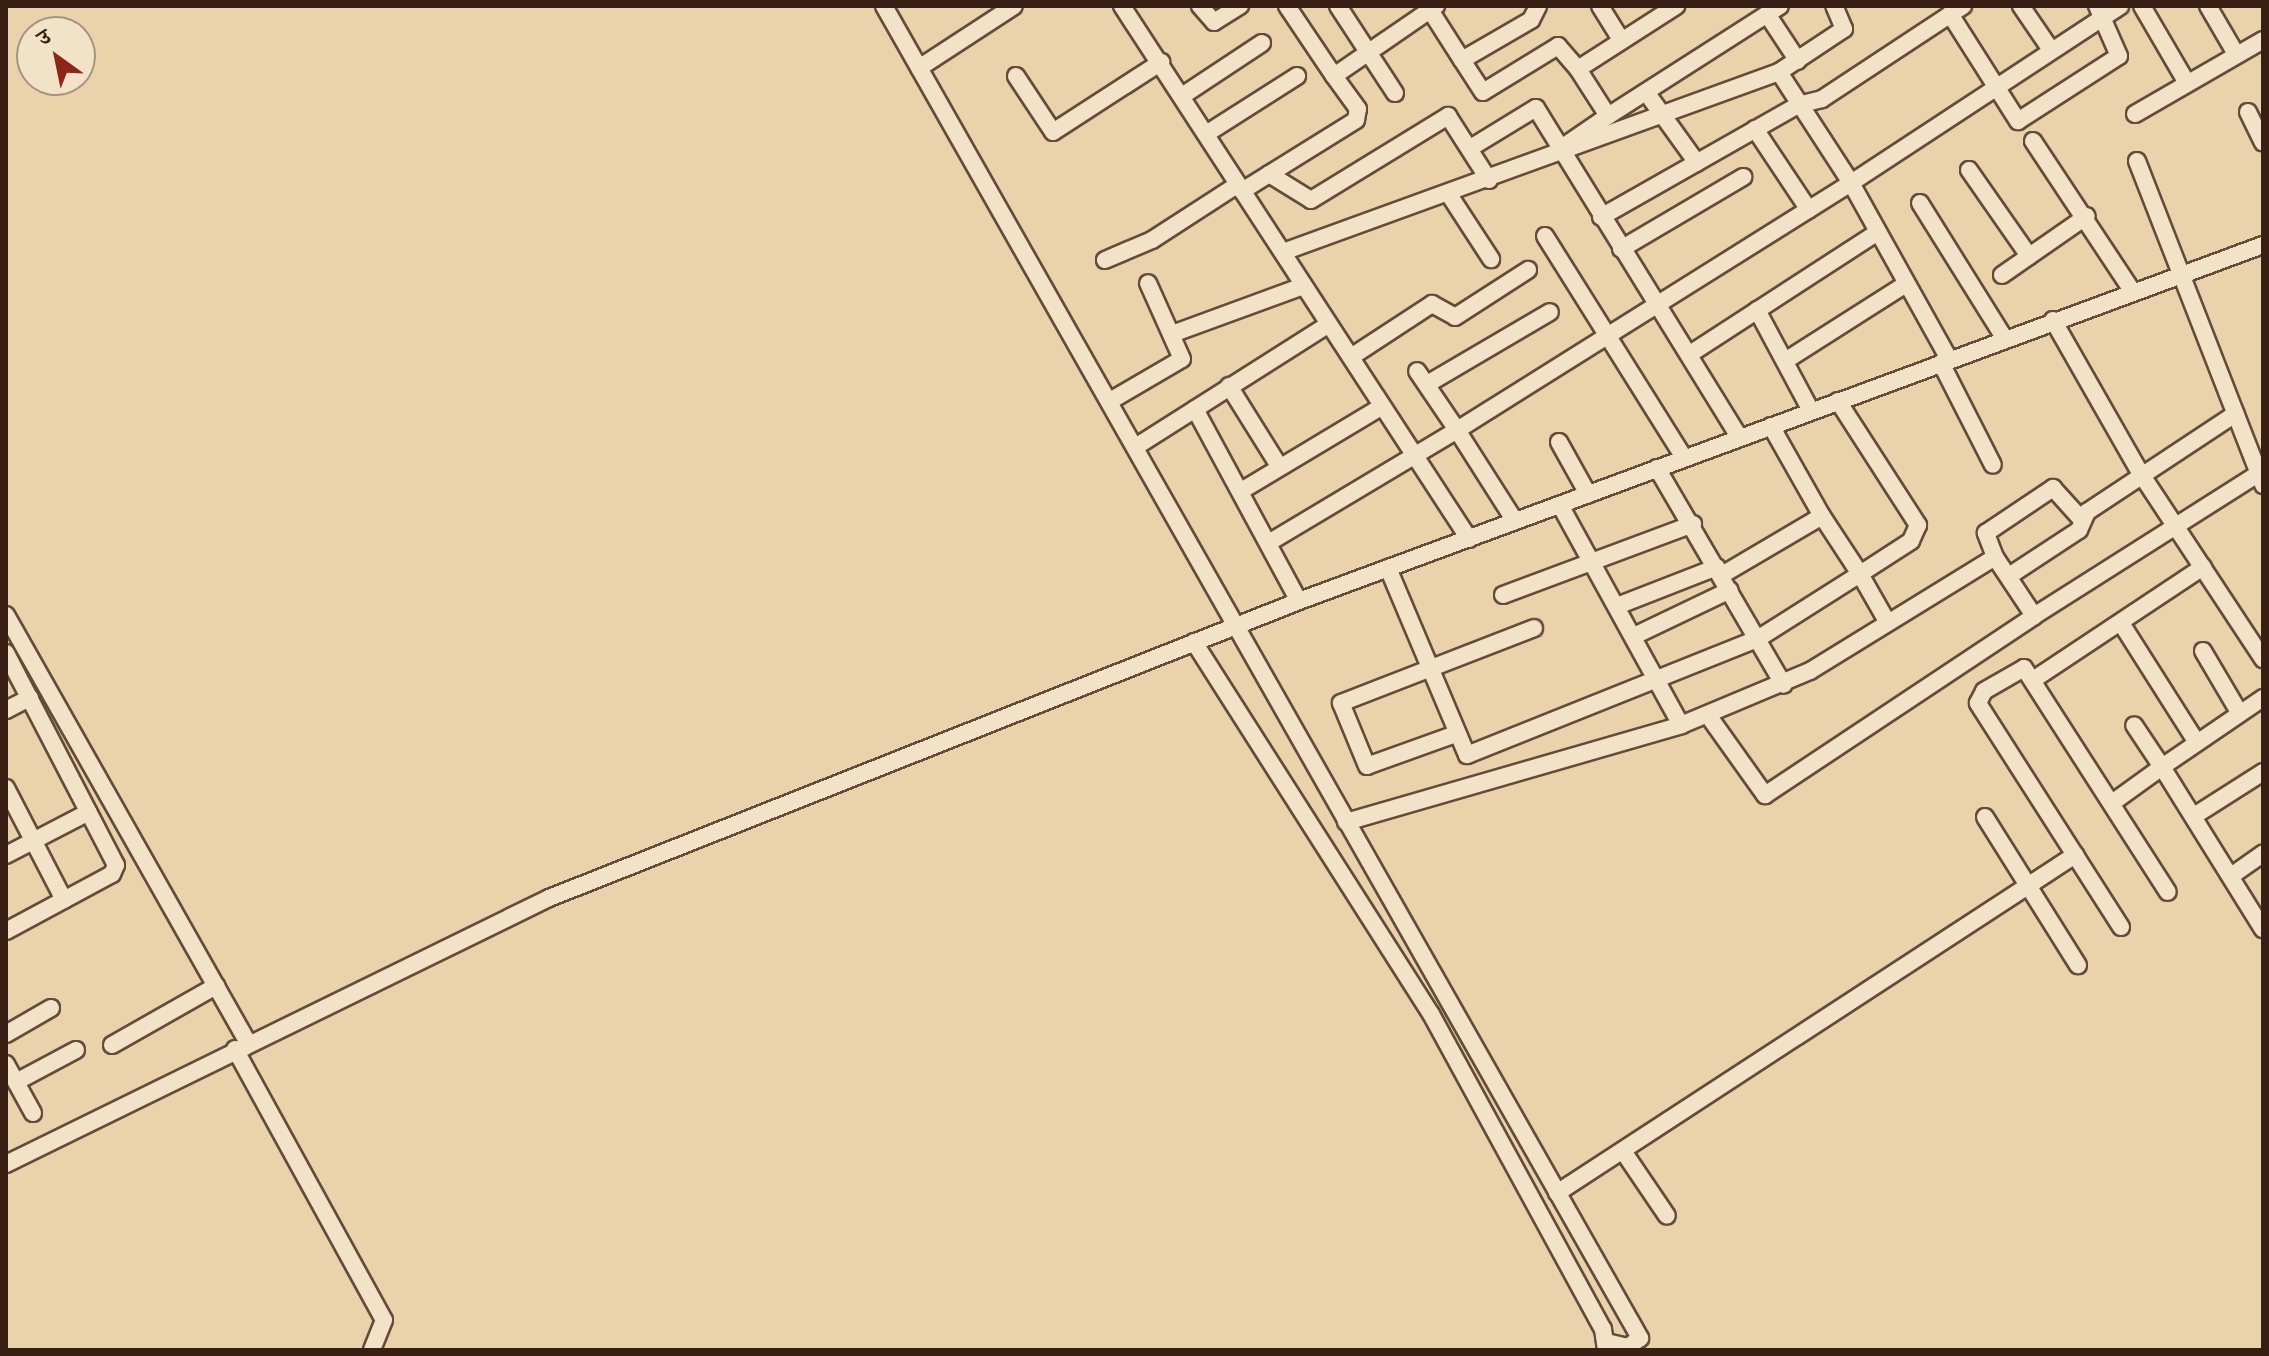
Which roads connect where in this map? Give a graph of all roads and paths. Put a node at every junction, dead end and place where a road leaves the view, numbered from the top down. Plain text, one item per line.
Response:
1 (884, 6) edge
2 (1014, 6) edge
3 (1122, 6) edge
4 (1200, 6) edge
5 (1240, 6) edge
6 (1287, 6) edge
7 (1338, 6) edge
8 (1538, 6) edge
9 (1600, 6) edge
10 (1834, 6) edge
11 (2021, 6) edge
12 (2120, 6) edge
13 (2142, 6) edge
14 (2208, 6) edge
15 (1669, 8) edge
16 (1422, 10) edge
17 (1774, 10) edge
18 (1956, 10) edge
19 (2100, 11) edge
20 (1621, 40) junction
21 (2263, 40) edge
22 (1262, 43) dead end
23 (1368, 50) junction
24 (2051, 50) junction
25 (2236, 54) junction
26 (1462, 60) junction
27 (1798, 61) junction
28 (1161, 62) junction
29 (919, 68) junction
30 (1578, 69) junction
31 (1779, 72) junction
32 (1016, 76) dead end
33 (1297, 76) dead end
34 (1334, 76) junction
35 (2187, 83) junction
36 (1994, 90) junction
37 (1646, 92) junction
38 (1395, 93) dead end
39 (1182, 96) junction
40 (1798, 105) junction
41 (2248, 112) dead end
42 (2135, 114) dead end
43 (1608, 116) junction
44 (1662, 117) junction
45 (1755, 129) junction
46 (1206, 134) junction
47 (2033, 141) dead end
48 (2263, 143) edge
49 (1472, 147) junction
50 (1563, 150) junction
51 (2137, 161) dead end
52 (1697, 163) junction
53 (1969, 170) dead end
54 (1269, 174) junction
55 (1743, 177) dead end
56 (1489, 180) junction
57 (1851, 183) junction
58 (1239, 188) junction
59 (1448, 193) junction
60 (1920, 203) dead end
61 (1809, 210) junction
62 (2087, 216) junction
63 (1601, 217) junction
64 (1876, 233) junction
65 (1545, 236) dead end
66 (2263, 245) edge
67 (1621, 249) junction
68 (1283, 252) junction
69 (2029, 256) junction
70 (1491, 259) dead end
71 (1105, 260) dead end
72 (1528, 270) dead end
73 (2185, 273) junction
74 (2002, 275) dead end
75 (1148, 283) dead end
76 (1906, 284) junction
77 (1303, 286) junction
78 (2133, 292) junction
79 (1659, 307) junction
80 (1757, 310) junction
81 (1550, 312) dead end
82 (2053, 320) junction
83 (1329, 324) junction
84 (1172, 334) junction
85 (1609, 335) junction
86 (2005, 339) junction
87 (1690, 354) junction
88 (1351, 357) junction
89 (1785, 361) junction
90 (1945, 361) junction
91 (1229, 386) junction
92 (1110, 401) junction
93 (1838, 401) junction
94 (1381, 407) junction
95 (1195, 409) junction
96 (1810, 409) junction
97 (2235, 414) junction
98 (1771, 426) junction
99 (1457, 430) junction
100 (1738, 435) junction
101 (1559, 442) dead end
102 (1137, 446) junction
103 (1684, 458) junction
104 (1413, 459) junction
105 (1993, 465) dead end
106 (1279, 466) junction
107 (1657, 468) junction
108 (2141, 474) junction
109 (2260, 479) edge
110 (1241, 491) junction
111 (1588, 494) junction
112 (1560, 505) junction
113 (1822, 516) junction
114 (2081, 519) junction
115 (1515, 521) junction
116 (1693, 524) junction
117 (2175, 525) junction
118 (1469, 539) junction
119 (1270, 542) junction
120 (1995, 557) junction
121 (1592, 561) junction
122 (2203, 567) junction
123 (1388, 568) junction
124 (1860, 574) junction
125 (2009, 576) junction
126 (1723, 577) junction
127 (1503, 595) dead end
128 (1299, 601) junction
129 (1617, 606) junction
130 (6, 615) edge
131 (2034, 616) junction
132 (1888, 623) junction
133 (2121, 623) junction
134 (1237, 625) junction
135 (1534, 628) dead end
136 (1634, 636) junction
137 (1759, 638) junction
138 (1194, 642) junction
139 (2203, 651) dead end
140 (6, 653) edge
141 (2263, 659) edge
142 (1427, 669) junction
143 (1658, 680) junction
144 (2033, 680) junction
145 (1784, 685) junction
146 (30, 698) junction
147 (2263, 698) edge
148 (6, 710) edge
149 (2239, 712) junction
150 (1710, 718) junction
151 (1681, 725) junction
152 (2134, 725) dead end
153 (1453, 735) junction
154 (2196, 741) junction
155 (2162, 767) junction
156 (2263, 772) edge
157 (6, 788) edge
158 (2112, 803) junction
159 (89, 812) junction
160 (2194, 816) junction
161 (1985, 817) dead end
162 (1346, 822) junction
163 (34, 841) junction
164 (2263, 854) edge
165 (6, 855) edge
166 (2075, 855) junction
167 (2231, 876) junction
168 (2029, 887) junction
169 (2168, 892) dead end
170 (64, 900) junction
171 (2260, 918) edge
172 (8, 926) edge
173 (2121, 927) dead end
174 (2078, 965) dead end
175 (216, 986) junction
176 (51, 1008) dead end
177 (6, 1034) edge
178 (112, 1045) dead end
179 (241, 1046) junction
180 (76, 1050) dead end
181 (6, 1064) edge
182 (16, 1082) junction
183 (33, 1113) dead end
184 (1623, 1151) junction
185 (6, 1164) edge
186 (1557, 1193) junction
187 (1667, 1216) dead end
188 (1606, 1346) edge
189 (372, 1350) edge

1 - 29 street
2 - 29 street
3 - 28 street
4 - 5 street
6 - 34 street
7 - 23 street
8 - 26 street
9 - 20 street
10 - 27 street
11 - 24 street
12 - 19 street
13 - 35 street
14 - 25 street
15 - 20 street
16 - 23 street
16 - 26 street
17 - 27 street
17 - 37 street
18 - 36 street
18 - 40 street
19 - 24 street
19 - 36 street
20 - 30 street
21 - 25 street
22 - 39 street
23 - 34 street
23 - 38 street
24 - 36 street
25 - 35 street
26 - 30 street
27 - 31 street
28 - 32 street
28 - 39 street
29 - 92 street
30 - 43 street
31 - 40 street
31 - 44 street
33 - 46 street
34 - 54 street
35 - 42 street
36 - 57 street
37 - 43 street
37 - 44 street
39 - 46 street
40 - 45 street
40 - 57 street
41 - 48 street
43 - 50 street
44 - 50 street
44 - 52 street
45 - 52 street
45 - 61 street
46 - 58 street
47 - 62 street
49 - 50 street
49 - 54 street
49 - 56 street
50 - 56 street
50 - 63 street
51 - 73 street
52 - 63 street
53 - 69 street
54 - 58 street
55 - 67 street
56 - 59 street
57 - 61 street
57 - 64 street
58 - 68 street
58 - 71 street
59 - 68 street
59 - 70 street
60 - 86 street
61 - 79 street
62 - 69 street
62 - 78 street
63 - 67 street
64 - 76 street
64 - 80 street
65 - 85 street
66 - 73 street
67 - 79 street
68 - 77 street
69 - 74 street
72 - 88 street
73 - 78 street
73 - 97 street
75 - 84 street
76 - 89 street
76 - 90 street
77 - 83 street
77 - 84 street
78 - 82 street
79 - 85 street
79 - 87 street
80 - 87 street
80 - 89 street
81 - 99 street
82 - 86 street
82 - 108 street
83 - 88 street
83 - 91 street
84 - 92 street
85 - 99 street
85 - 103 street
86 - 90 street
87 - 100 street
88 - 94 street
89 - 96 street
90 - 93 street
90 - 105 street
91 - 95 street
91 - 106 street
92 - 102 street
93 - 96 street
93 - 124 street
94 - 104 street
94 - 106 street
95 - 102 street
95 - 110 street
96 - 98 street
97 - 108 street
97 - 109 street
98 - 100 street
98 - 113 street
99 - 104 street
99 - 115 street
100 - 103 street
101 - 111 street
102 - 134 street
103 - 107 street
104 - 118 street
104 - 119 street
106 - 110 street
107 - 111 street
107 - 116 street
108 - 114 street
108 - 117 street
109 - 117 street
110 - 119 street
111 - 112 street
112 - 115 street
112 - 121 street
113 - 124 street
113 - 126 street
114 - 120 street
114 - 125 street
115 - 118 street
116 - 121 street
116 - 126 street
117 - 122 street
117 - 131 street
118 - 123 street
119 - 128 street
120 - 125 street
120 - 132 street
121 - 127 street
121 - 129 street
122 - 133 street
122 - 141 street
123 - 128 street
123 - 142 street
124 - 132 street
124 - 137 street
125 - 131 street
126 - 129 street
126 - 136 street
126 - 137 street
128 - 134 street
129 - 136 street
130 - 175 street
131 - 150 street
132 - 145 street
133 - 144 street
133 - 154 street
134 - 138 street
134 - 162 street
135 - 142 street
136 - 143 street
137 - 143 street
137 - 145 street
138 - 179 street
138 - 188 street
139 - 149 street
140 - 146 street
142 - 153 street
142 - 153 street
143 - 151 street
143 - 153 street
144 - 158 street
144 - 166 street
145 - 150 street
146 - 148 street
146 - 159 street
147 - 149 street
149 - 154 street
150 - 151 street
151 - 162 street
152 - 155 street
154 - 155 street
155 - 158 street
155 - 160 street
156 - 160 street
157 - 163 street
158 - 169 street
159 - 163 street
159 - 170 street
160 - 167 street
161 - 168 street
162 - 186 street
163 - 165 street
163 - 170 street
164 - 167 street
166 - 168 street
166 - 173 street
167 - 171 street
168 - 174 street
168 - 184 street
170 - 172 street
175 - 178 street
175 - 179 street
176 - 177 street
179 - 185 street
179 - 189 street
180 - 182 street
181 - 182 street
182 - 183 street
184 - 186 street
184 - 187 street
186 - 188 street

